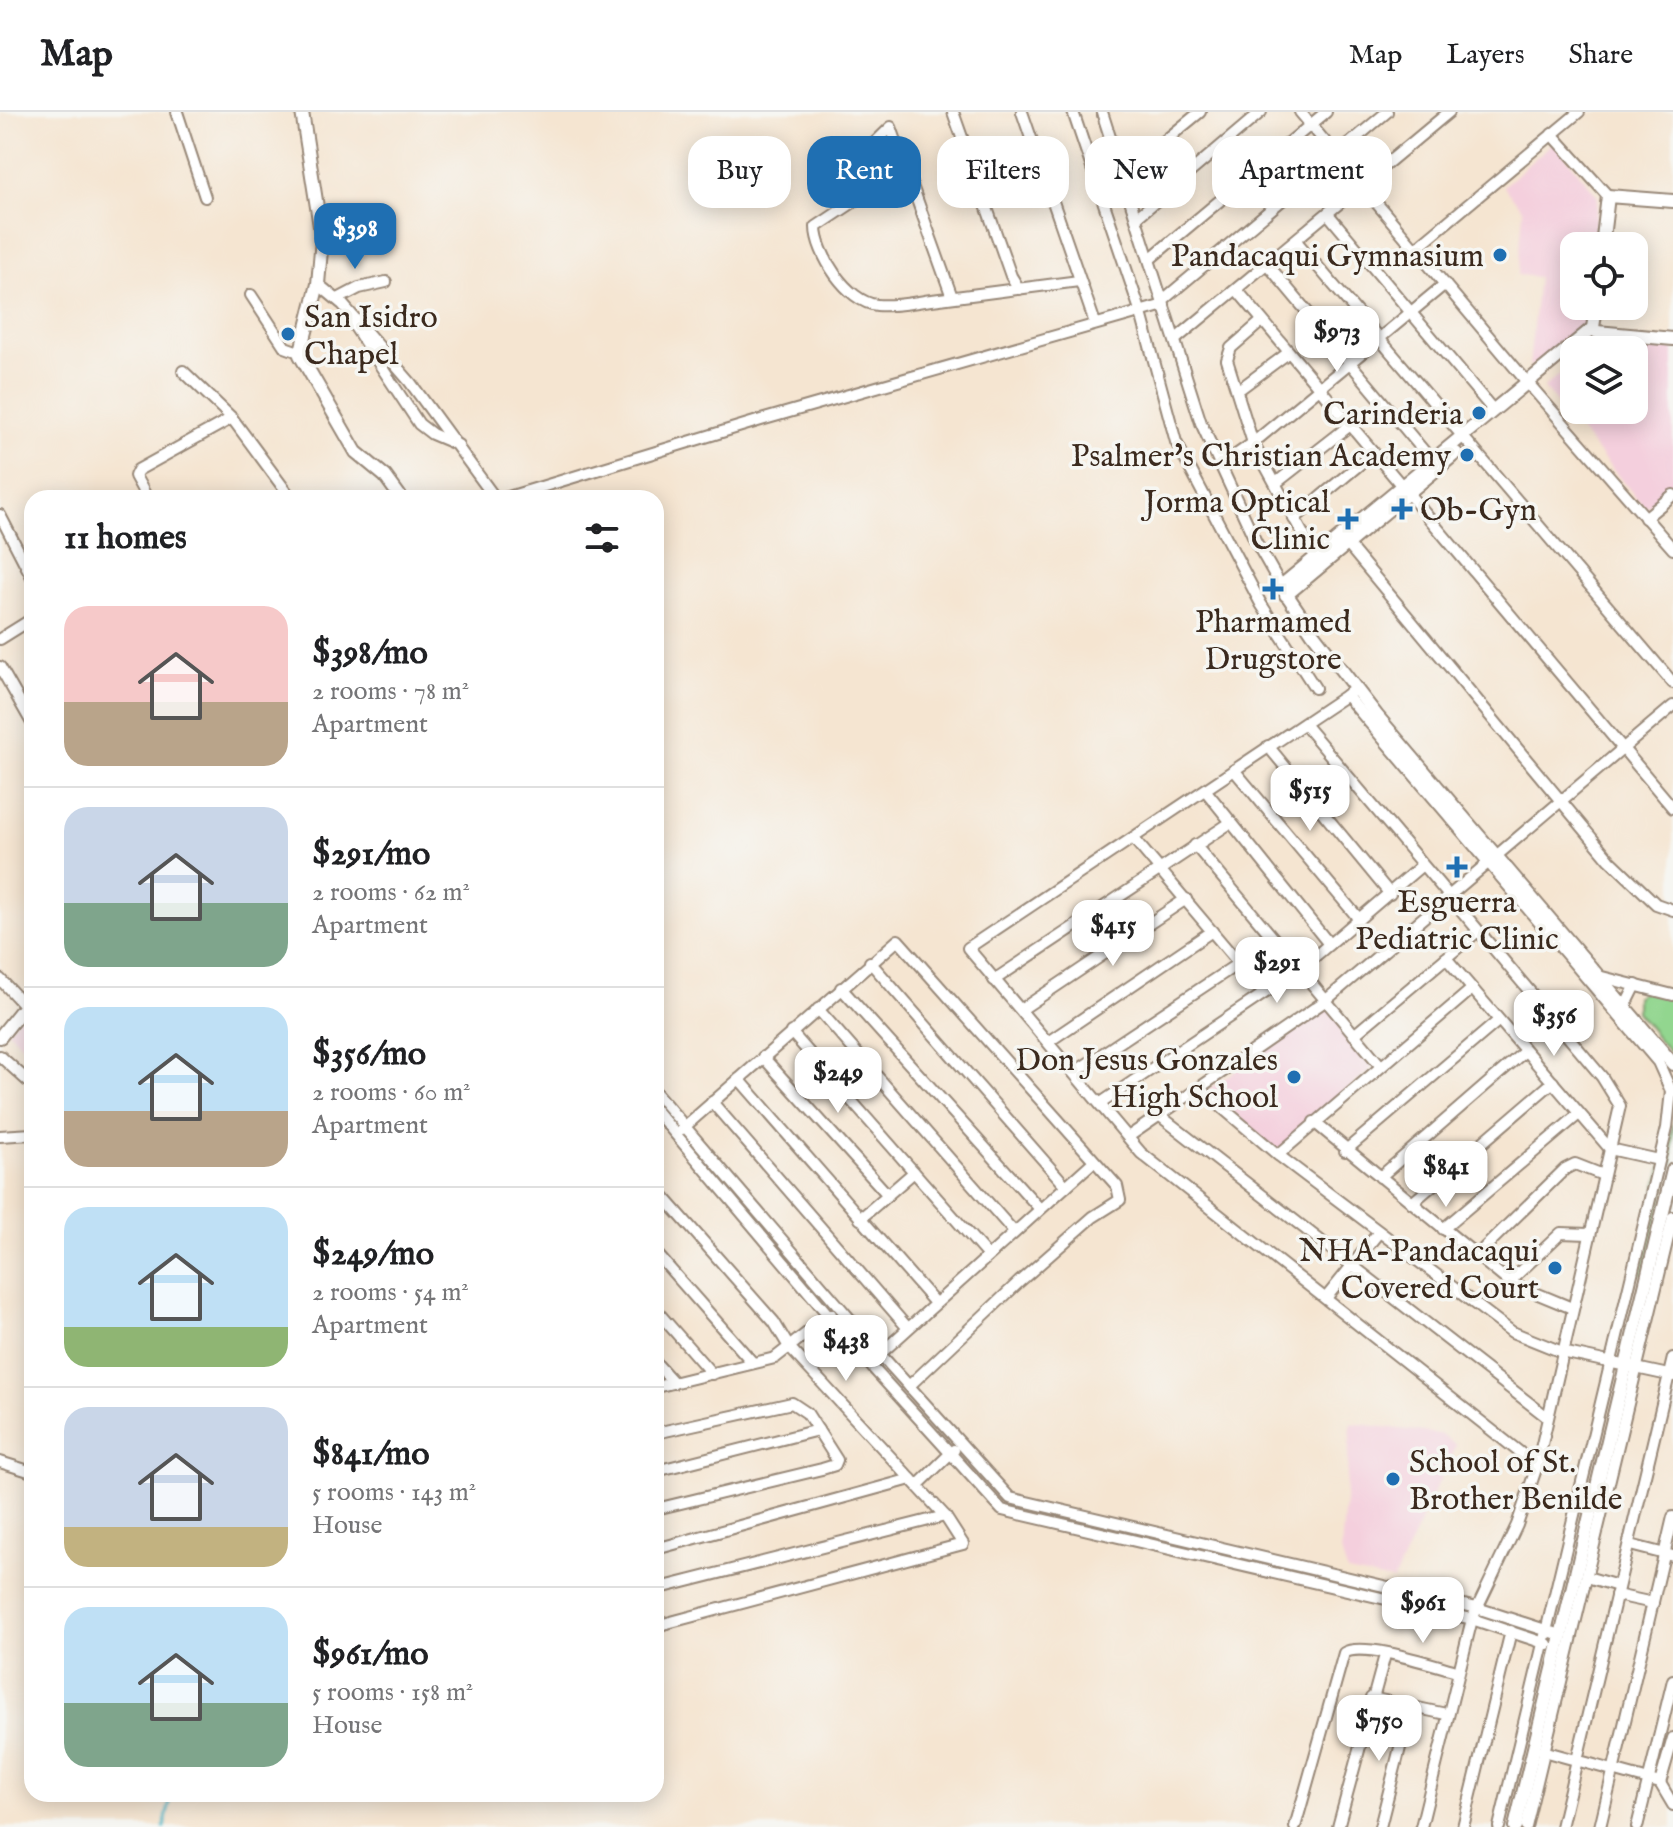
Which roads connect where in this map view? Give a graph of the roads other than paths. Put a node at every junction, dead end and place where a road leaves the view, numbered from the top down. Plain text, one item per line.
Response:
1 (177, 112) edge
2 (302, 112) edge
3 (953, 112) edge
4 (1022, 112) edge
5 (1073, 112) edge
6 (1102, 112) edge
7 (1261, 112) edge
8 (1300, 112) edge
9 (1326, 112) edge
10 (1387, 112) edge
11 (1449, 112) edge
12 (1579, 112) edge
13 (1195, 114) edge
14 (1311, 125) junction
15 (1552, 134) junction
16 (1110, 136) edge
17 (1169, 136) edge
18 (1321, 136) edge
19 (1359, 136) edge
20 (1392, 160) edge
21 (1608, 196) junction
22 (205, 197) dead end
23 (1673, 201) edge
24 (1133, 208) edge
25 (1275, 208) edge
26 (1335, 208) edge
27 (1382, 208) edge
28 (1328, 214) junction
29 (1136, 218) junction
30 (1604, 232) edge
31 (1296, 241) junction
32 (1415, 249) junction
33 (1151, 258) junction
34 (1268, 265) junction
35 (1079, 281) junction
36 (386, 282) dead end
37 (318, 284) junction
38 (1445, 284) junction
39 (1019, 289) junction
40 (1237, 290) junction
41 (251, 295) dead end
42 (952, 297) junction
43 (338, 299) junction
44 (1164, 302) junction
45 (1410, 312) junction
46 (1141, 313) junction
47 (1595, 320) edge
48 (1262, 321) junction
49 (1095, 323) junction
50 (1595, 330) junction
51 (1380, 336) junction
52 (1589, 336) edge
53 (1176, 339) junction
54 (1673, 339) edge
55 (299, 352) junction
56 (1288, 353) junction
57 (1560, 362) edge
58 (1350, 363) junction
59 (183, 371) dead end
60 (1529, 384) junction
61 (1317, 388) junction
62 (1237, 391) junction
63 (1493, 410) junction
64 (232, 418) junction
65 (1349, 426) junction
66 (1465, 439) junction
67 (1253, 443) junction
68 (458, 445) junction
69 (1372, 454) junction
70 (1433, 462) junction
71 (1220, 466) junction
72 (1276, 483) junction
73 (143, 490) edge
74 (285, 490) edge
75 (395, 490) edge
76 (489, 490) edge
77 (532, 490) edge
78 (1404, 492) junction
79 (1673, 495) edge
80 (0, 515) edge
81 (1645, 518) junction
82 (1294, 519) junction
83 (1344, 541) junction
84 (1673, 549) edge
85 (1316, 558) junction
86 (24, 562) edge
87 (1284, 590) junction
88 (24, 624) edge
89 (0, 639) edge
90 (0, 667) edge
91 (1673, 683) edge
92 (1315, 688) dead end
93 (1351, 692) junction
94 (1673, 706) edge
95 (24, 709) edge
96 (1304, 724) junction
97 (1268, 746) junction
98 (1622, 746) junction
99 (1234, 770) junction
100 (1206, 791) junction
101 (1560, 801) junction
102 (1673, 808) edge
103 (1230, 823) junction
104 (1134, 839) junction
105 (1195, 845) junction
106 (1491, 857) junction
107 (1421, 866) junction
108 (1162, 868) junction
109 (1390, 894) junction
110 (1449, 898) junction
111 (1186, 899) junction
112 (1673, 910) edge
113 (1359, 919) junction
114 (1212, 931) junction
115 (1478, 931) junction
116 (1329, 944) junction
117 (1576, 957) junction
118 (1446, 958) junction
119 (870, 962) junction
120 (1239, 963) junction
121 (1299, 970) junction
122 (1602, 977) junction
123 (0, 979) edge
124 (994, 980) junction
125 (1636, 985) junction
126 (841, 988) junction
127 (1472, 989) junction
128 (1264, 993) junction
129 (1673, 995) edge
130 (24, 998) edge
131 (1325, 1001) junction
132 (24, 1006) edge
133 (818, 1009) junction
134 (1022, 1009) junction
135 (1622, 1012) junction
136 (1498, 1021) junction
137 (791, 1032) junction
138 (1354, 1035) junction
139 (0, 1037) edge
140 (1048, 1042) junction
141 (1525, 1051) junction
142 (0, 1056) edge
143 (763, 1057) junction
144 (1673, 1064) edge
145 (1380, 1065) junction
146 (1075, 1072) junction
147 (24, 1078) edge
148 (739, 1079) junction
149 (1553, 1082) junction
150 (1200, 1089) junction
151 (712, 1102) junction
152 (1101, 1103) junction
153 (664, 1106) edge
154 (1579, 1114) junction
155 (1159, 1115) junction
156 (664, 1118) edge
157 (1314, 1122) junction
158 (680, 1131) junction
159 (24, 1134) edge
160 (0, 1135) edge
161 (1128, 1137) junction
162 (1610, 1149) junction
163 (1345, 1151) junction
164 (1278, 1155) junction
165 (1659, 1160) junction
166 (1094, 1161) junction
167 (1673, 1170) edge
168 (914, 1172) junction
169 (1603, 1175) junction
170 (1380, 1177) junction
171 (1066, 1186) junction
172 (888, 1195) junction
173 (664, 1197) edge
174 (1412, 1203) junction
175 (1040, 1209) junction
176 (1673, 1217) edge
177 (860, 1219) junction
178 (1443, 1229) junction
179 (1014, 1232) junction
180 (1379, 1232) junction
181 (1589, 1234) junction
182 (987, 1255) junction
183 (1476, 1256) junction
184 (664, 1262) edge
185 (1351, 1266) junction
186 (1509, 1282) junction
187 (1326, 1298) junction
188 (934, 1302) junction
189 (841, 1306) junction
190 (1572, 1308) junction
191 (829, 1316) junction
192 (664, 1319) edge
193 (906, 1326) junction
194 (789, 1347) junction
195 (1562, 1352) junction
196 (880, 1354) junction
197 (1673, 1358) edge
198 (753, 1363) junction
199 (1609, 1363) junction
200 (1630, 1367) junction
201 (664, 1372) edge
202 (712, 1374) junction
203 (1671, 1376) edge
204 (674, 1383) junction
205 (664, 1385) edge
206 (909, 1386) junction
207 (1547, 1417) junction
208 (818, 1430) junction
209 (664, 1431) edge
210 (960, 1444) junction
211 (950, 1454) junction
212 (0, 1462) edge
213 (1537, 1466) junction
214 (664, 1469) edge
215 (24, 1470) edge
216 (914, 1482) junction
217 (664, 1507) edge
218 (945, 1516) junction
219 (1673, 1517) edge
220 (1135, 1528) junction
221 (1132, 1539) junction
222 (1630, 1545) junction
223 (664, 1547) edge
224 (1669, 1554) edge
225 (1587, 1577) junction
226 (664, 1587) edge
227 (1617, 1591) junction
228 (1653, 1603) junction
229 (1477, 1608) junction
230 (1472, 1619) junction
231 (1512, 1621) junction
232 (664, 1624) edge
233 (1546, 1631) junction
234 (1510, 1634) junction
235 (1560, 1641) junction
236 (1543, 1643) junction
237 (1385, 1655) junction
238 (1457, 1671) junction
239 (1673, 1680) edge
240 (1371, 1698) junction
241 (1410, 1708) junction
242 (1446, 1714) junction
243 (1673, 1738) edge
244 (1543, 1751) junction
245 (1577, 1761) junction
246 (1614, 1770) junction
247 (1654, 1782) junction
248 (1672, 1800) edge
249 (1295, 1827) edge
250 (1338, 1827) edge
251 (1380, 1827) edge
252 (1421, 1827) edge
253 (1463, 1827) edge
254 (1499, 1827) edge
255 (1515, 1827) edge
256 (1526, 1827) edge
257 (1561, 1827) edge
258 (1600, 1827) edge
259 (1637, 1827) edge

1 - 22 street
2 - 37 street
3 - 39 street
4 - 35 street
5 - 46 street
6 - 16 street
7 - 29 street
8 - 14 street
9 - 14 street
10 - 19 street
11 - 20 street
12 - 15 street
13 - 17 street
14 - 18 street
14 - 33 street
15 - 21 street
15 - 32 street
21 - 23 street
21 - 30 street
24 - 29 street
25 - 44 street
26 - 28 street
27 - 32 street
28 - 31 street
28 - 45 street
29 - 33 street
31 - 34 street
31 - 51 street
32 - 38 street
33 - 44 street
34 - 40 street
34 - 58 street
35 - 39 street
35 - 49 street
36 - 43 street
37 - 43 street
37 - 55 street
38 - 45 street
38 - 60 street
39 - 42 street
40 - 48 street
40 - 53 street
41 - 55 street
42 - 42 street
43 - 68 street
43 - 68 street
44 - 46 street
44 - 53 street
45 - 51 street
45 - 63 street
46 - 49 street
46 - 92 street
47 - 50 street
48 - 56 street
48 - 62 street
49 - 77 street
50 - 52 street
50 - 54 street
50 - 60 street
51 - 58 street
51 - 66 street
53 - 71 street
55 - 75 street
56 - 61 street
56 - 62 street
57 - 60 street
58 - 61 street
58 - 70 street
59 - 64 street
60 - 63 street
60 - 66 street
60 - 81 street
61 - 65 street
61 - 67 street
62 - 67 street
63 - 66 street
64 - 73 street
64 - 74 street
65 - 69 street
65 - 72 street
66 - 70 street
66 - 78 street
66 - 91 street
67 - 71 street
67 - 72 street
68 - 76 street
69 - 78 street
69 - 82 street
70 - 78 street
71 - 87 street
72 - 82 street
78 - 83 street
78 - 98 street
79 - 81 street
80 - 86 street
81 - 84 street
82 - 85 street
83 - 85 street
83 - 87 street
83 - 101 street
85 - 87 street
87 - 93 street
88 - 89 street
90 - 95 street
93 - 96 street
93 - 106 street
94 - 98 street
96 - 97 street
96 - 107 street
97 - 99 street
97 - 109 street
98 - 101 street
98 - 102 street
99 - 100 street
99 - 113 street
100 - 103 street
100 - 104 street
101 - 106 street
101 - 112 street
103 - 105 street
103 - 116 street
104 - 108 street
104 - 124 street
105 - 108 street
105 - 121 street
106 - 110 street
106 - 117 street
107 - 109 street
107 - 110 street
108 - 111 street
108 - 124 street
109 - 113 street
110 - 115 street
110 - 131 street
111 - 114 street
111 - 134 street
113 - 116 street
114 - 120 street
114 - 140 street
115 - 118 street
115 - 162 street
116 - 121 street
117 - 122 street
117 - 135 street
118 - 127 street
118 - 138 street
119 - 126 street
119 - 166 street
119 - 171 street
120 - 128 street
120 - 146 street
121 - 128 street
121 - 131 street
122 - 125 street
122 - 135 street
123 - 130 street
124 - 134 street
125 - 129 street
125 - 135 street
126 - 133 street
126 - 175 street
127 - 136 street
127 - 145 street
128 - 152 street
131 - 138 street
131 - 150 street
132 - 139 street
133 - 137 street
133 - 179 street
134 - 140 street
135 - 144 street
135 - 165 street
136 - 141 street
136 - 163 street
137 - 143 street
137 - 168 street
138 - 145 street
140 - 146 street
141 - 149 street
141 - 170 street
142 - 147 street
143 - 148 street
143 - 172 street
145 - 157 street
146 - 152 street
148 - 151 street
148 - 177 street
149 - 154 street
149 - 174 street
150 - 155 street
150 - 164 street
151 - 158 street
151 - 193 street
152 - 161 street
153 - 158 street
154 - 162 street
154 - 178 street
155 - 161 street
155 - 185 street
156 - 158 street
157 - 163 street
157 - 164 street
158 - 189 street
158 - 191 street
159 - 160 street
161 - 187 street
162 - 165 street
162 - 169 street
163 - 170 street
164 - 180 street
165 - 199 street
166 - 171 street
166 - 206 street
167 - 200 street
168 - 172 street
168 - 182 street
169 - 181 street
169 - 183 street
170 - 174 street
171 - 175 street
172 - 177 street
173 - 194 street
174 - 178 street
175 - 179 street
176 - 200 street
177 - 188 street
178 - 183 street
179 - 182 street
180 - 185 street
180 - 195 street
181 - 186 street
181 - 190 street
182 - 188 street
183 - 186 street
184 - 198 street
185 - 187 street
185 - 207 street
186 - 190 street
187 - 213 street
188 - 193 street
189 - 191 street
189 - 196 street
190 - 195 street
191 - 194 street
191 - 211 street
192 - 202 street
193 - 196 street
194 - 198 street
194 - 216 street
195 - 199 street
195 - 207 street
196 - 206 street
197 - 203 street
198 - 202 street
199 - 200 street
199 - 233 street
200 - 203 street
200 - 225 street
200 - 235 street
201 - 204 street
202 - 204 street
203 - 222 street
204 - 205 street
206 - 210 street
207 - 213 street
208 - 209 street
208 - 214 street
208 - 217 street
210 - 211 street
210 - 220 street
211 - 216 street
211 - 221 street
212 - 215 street
213 - 229 street
216 - 218 street
216 - 223 street
218 - 226 street
218 - 232 street
219 - 224 street
220 - 221 street
220 - 229 street
221 - 230 street
222 - 224 street
222 - 227 street
224 - 228 street
225 - 227 street
225 - 244 street
227 - 228 street
227 - 245 street
228 - 246 street
229 - 230 street
229 - 231 street
230 - 234 street
230 - 238 street
231 - 233 street
231 - 234 street
233 - 235 street
233 - 236 street
234 - 236 street
234 - 253 street
235 - 236 street
235 - 255 street
236 - 254 street
237 - 238 street
237 - 240 street
237 - 249 street
238 - 242 street
239 - 247 street
240 - 241 street
240 - 250 street
241 - 242 street
241 - 251 street
242 - 252 street
243 - 247 street
244 - 245 street
244 - 256 street
245 - 246 street
245 - 257 street
246 - 247 street
246 - 258 street
247 - 248 street
247 - 259 street

